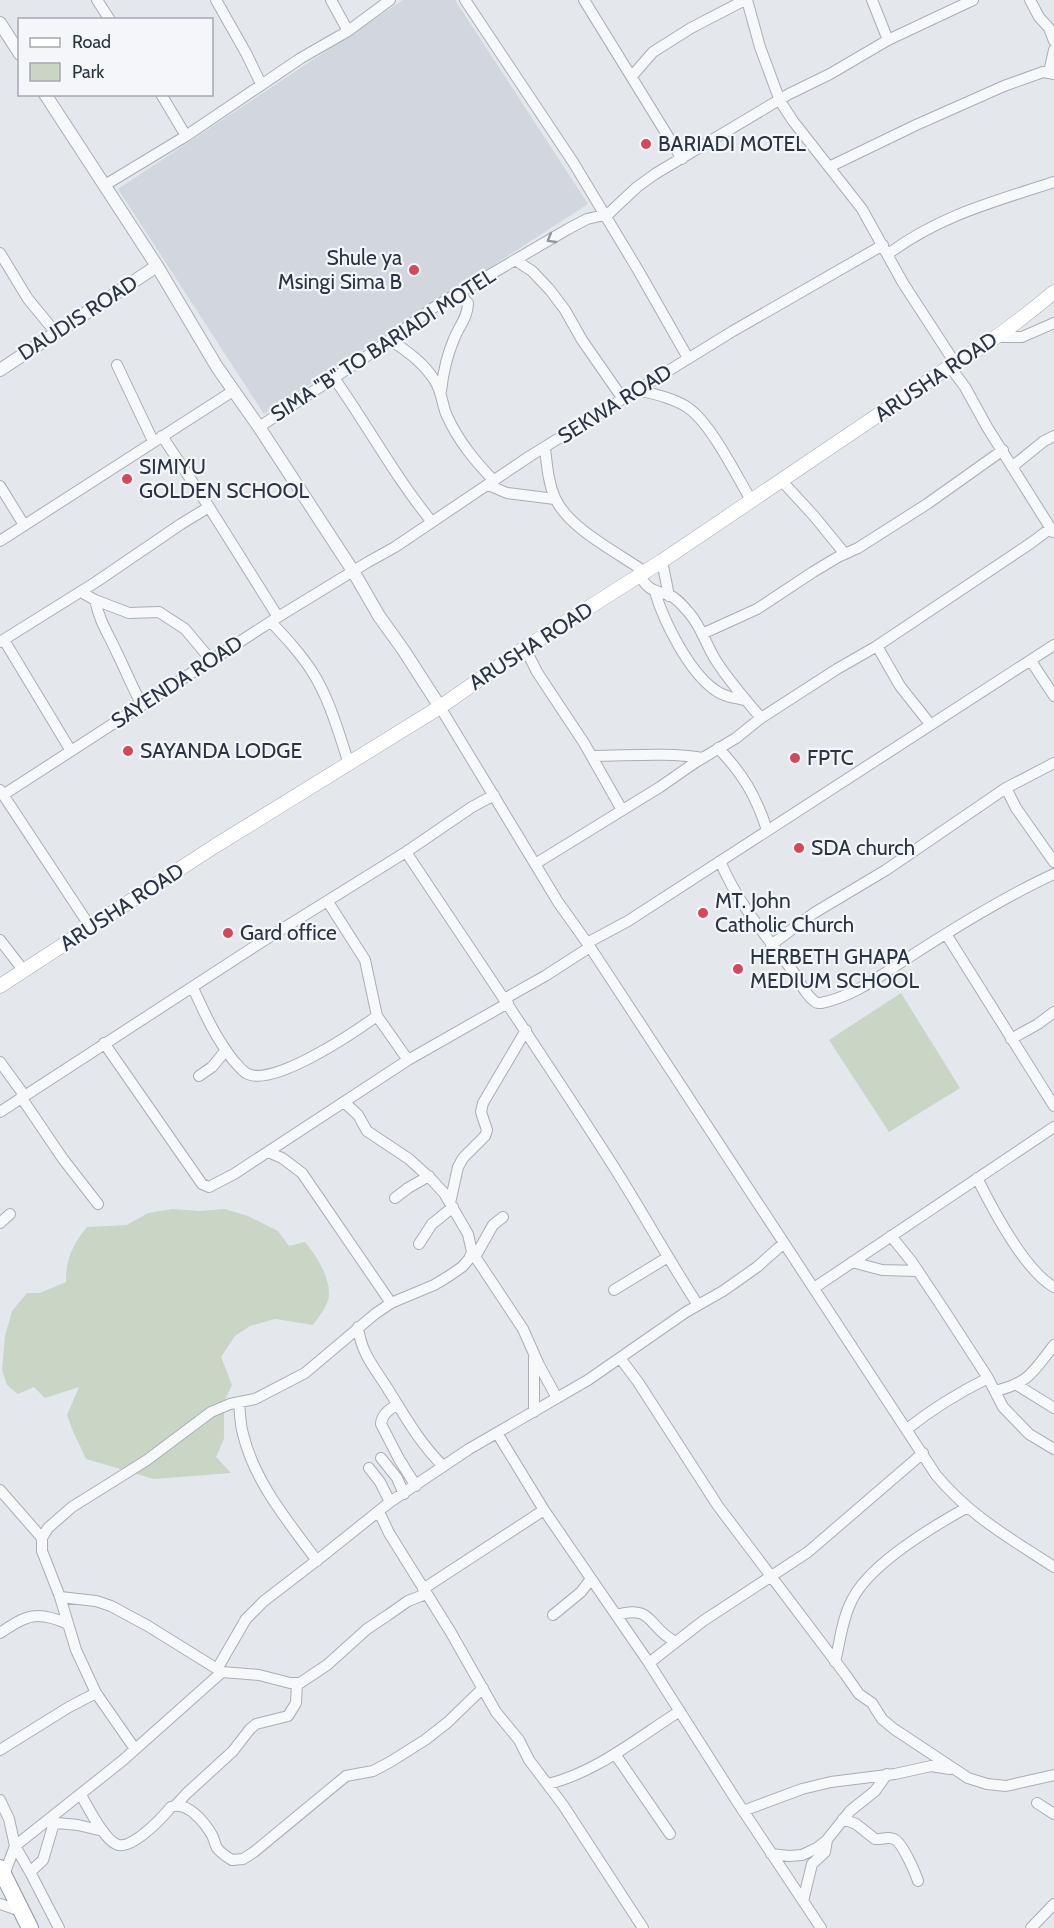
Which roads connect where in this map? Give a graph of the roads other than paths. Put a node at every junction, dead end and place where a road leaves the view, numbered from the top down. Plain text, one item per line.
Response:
1 (97, 0) edge
2 (216, 0) edge
3 (330, 0) edge
4 (390, 0) edge
5 (465, 0) edge
6 (584, 0) edge
7 (746, 0) edge
8 (872, 0) edge
9 (974, 0) edge
10 (1030, 0) edge
11 (952, 4) edge
12 (109, 18) edge
13 (0, 23) edge
14 (348, 31) junction
15 (888, 39) junction
16 (1054, 41) edge
17 (1054, 50) edge
18 (18, 51) edge
19 (1052, 73) edge
20 (632, 76) junction
21 (261, 84) junction
22 (46, 96) edge
23 (162, 96) edge
24 (780, 101) junction
25 (186, 136) junction
26 (682, 159) junction
27 (829, 167) junction
28 (1054, 182) edge
29 (105, 185) junction
30 (605, 216) junction
31 (886, 250) junction
32 (0, 253) edge
33 (515, 260) junction
34 (157, 267) junction
35 (1054, 292) edge
36 (458, 293) junction
37 (1054, 323) edge
38 (56, 333) junction
39 (996, 337) junction
40 (390, 340) junction
41 (688, 358) junction
42 (117, 365) dead end
43 (953, 365) junction
44 (0, 370) edge
45 (334, 378) junction
46 (638, 390) junction
47 (233, 391) junction
48 (441, 394) junction
49 (623, 399) junction
50 (259, 427) junction
51 (1054, 436) edge
52 (157, 438) junction
53 (545, 448) junction
54 (1003, 450) junction
55 (1013, 466) junction
56 (781, 480) junction
57 (491, 483) junction
58 (0, 486) edge
59 (555, 500) junction
60 (751, 500) junction
61 (209, 507) junction
62 (432, 522) junction
63 (24, 525) junction
64 (1052, 531) edge
65 (0, 541) edge
66 (845, 554) junction
67 (662, 561) junction
68 (353, 571) junction
69 (642, 574) junction
70 (81, 592) junction
71 (655, 592) junction
72 (669, 596) junction
73 (95, 600) junction
74 (274, 619) junction
75 (702, 633) junction
76 (2, 641) edge
77 (1054, 645) edge
78 (877, 646) junction
79 (525, 648) junction
80 (211, 660) junction
81 (1031, 661) junction
82 (1054, 696) edge
83 (746, 700) junction
84 (142, 705) junction
85 (440, 706) junction
86 (761, 718) junction
87 (930, 724) junction
88 (718, 748) junction
89 (71, 751) junction
90 (591, 756) junction
91 (703, 758) junction
92 (1054, 763) edge
93 (349, 764) junction
94 (1006, 788) junction
95 (2, 792) edge
96 (494, 795) junction
97 (622, 810) junction
98 (767, 830) junction
99 (406, 852) junction
100 (720, 861) junction
101 (1054, 861) edge
102 (535, 864) junction
103 (1054, 873) edge
104 (328, 902) junction
105 (91, 928) junction
106 (946, 934) junction
107 (0, 940) edge
108 (588, 945) junction
109 (771, 945) junction
110 (24, 971) junction
111 (0, 986) edge
112 (193, 988) junction
113 (506, 1001) junction
114 (1054, 1012) edge
115 (377, 1016) junction
116 (526, 1030) junction
117 (1011, 1039) junction
118 (104, 1043) junction
119 (226, 1050) junction
120 (408, 1060) junction
121 (0, 1062) edge
122 (199, 1076) dead end
123 (22, 1096) junction
124 (344, 1102) junction
125 (1054, 1106) edge
126 (0, 1112) edge
127 (1054, 1127) edge
128 (268, 1152) junction
129 (429, 1176) junction
130 (977, 1178) junction
131 (395, 1198) dead end
132 (98, 1204) dead end
133 (452, 1205) junction
134 (10, 1214) dead end
135 (502, 1217) dead end
136 (0, 1223) edge
137 (891, 1236) junction
138 (784, 1243) junction
139 (419, 1244) dead end
140 (473, 1254) junction
141 (668, 1257) junction
142 (852, 1262) junction
143 (918, 1271) junction
144 (1054, 1287) edge
145 (814, 1288) junction
146 (614, 1290) dead end
147 (391, 1302) junction
148 (698, 1305) junction
149 (358, 1328) junction
150 (1054, 1345) edge
151 (534, 1353) junction
152 (620, 1358) junction
153 (988, 1378) junction
154 (1017, 1385) junction
155 (995, 1391) junction
156 (557, 1398) junction
157 (240, 1402) junction
158 (396, 1405) junction
159 (1054, 1408) edge
160 (534, 1412) junction
161 (907, 1429) junction
162 (497, 1433) junction
163 (1054, 1449) edge
164 (923, 1453) junction
165 (381, 1458) dead end
166 (444, 1466) junction
167 (369, 1468) dead end
168 (416, 1486) junction
169 (0, 1490) edge
170 (404, 1494) junction
171 (390, 1502) junction
172 (966, 1508) junction
173 (544, 1510) junction
174 (379, 1512) junction
175 (42, 1538) junction
176 (317, 1561) junction
177 (1054, 1567) edge
178 (771, 1576) junction
179 (591, 1579) junction
180 (425, 1592) junction
181 (60, 1597) junction
182 (553, 1615) dead end
183 (616, 1615) junction
184 (68, 1624) junction
185 (0, 1634) edge
186 (676, 1642) junction
187 (835, 1662) junction
188 (649, 1663) junction
189 (219, 1670) junction
190 (297, 1683) junction
191 (483, 1688) junction
192 (96, 1693) junction
193 (680, 1711) junction
194 (135, 1749) junction
195 (0, 1750) edge
196 (615, 1754) junction
197 (953, 1769) junction
198 (887, 1774) junction
199 (1054, 1775) edge
200 (548, 1784) junction
201 (81, 1795) junction
202 (0, 1800) edge
203 (1037, 1803) dead end
204 (176, 1805) junction
205 (743, 1811) junction
206 (1054, 1814) edge
207 (843, 1819) junction
208 (50, 1823) junction
209 (104, 1831) junction
210 (670, 1834) dead end
211 (827, 1840) junction
212 (15, 1846) junction
213 (771, 1854) junction
214 (2, 1872) edge
215 (30, 1872) junction
216 (918, 1881) dead end
217 (803, 1901) junction
218 (0, 1904) edge
219 (1054, 1904) edge
220 (21, 1911) junction
221 (30, 1928) edge
222 (58, 1928) edge
223 (643, 1928) edge
224 (821, 1928) edge
225 (1031, 1928) edge

1 - 12 street
2 - 21 street
3 - 14 street
4 - 14 street
5 - 30 street
6 - 20 street
7 - 20 street
7 - 24 street
8 - 15 street
9 - 11 street
10 - 16 street
11 - 15 street
13 - 18 street
14 - 21 street
15 - 24 street
17 - 19 street
19 - 27 street
20 - 26 street
21 - 25 street
22 - 29 street
23 - 25 street
24 - 26 street
24 - 27 street
25 - 29 street
26 - 30 street
27 - 31 street
28 - 31 street, SEKWA ROAD
29 - 34 street
30 -> 33 street, SIMA "B" TO BARIADI MOTEL
30 - 41 street
31 - 41 street, SEKWA ROAD
31 - 43 street
32 - 38 street
33 - 36 street, SIMA "B" TO BARIADI MOTEL
33 - 49 street
34 - 38 street, DAUDIS ROAD
34 - 47 street
35 - 39 main road, ARUSHA ROAD
36 - 40 street, SIMA "B" TO BARIADI MOTEL
36 - 48 street
37 - 39 street
38 - 44 street, DAUDIS ROAD
39 - 43 main road, ARUSHA ROAD
40 - 45 street, SIMA "B" TO BARIADI MOTEL
40 - 48 street
41 - 46 street, SEKWA ROAD
42 - 52 street
43 - 54 street
43 - 56 main road, ARUSHA ROAD
45 - 50 street, SIMA "B" TO BARIADI MOTEL
45 - 62 street
46 - 49 street, SEKWA ROAD
46 - 60 street
47 - 50 street
47 - 52 street
48 - 57 street
49 - 53 street, SEKWA ROAD
50 - 68 street
51 - 55 street
52 - 61 street
52 - 63 street
53 - 57 street, SEKWA ROAD
53 - 59 street
54 - 55 street
54 - 66 street
55 - 64 street
56 - 60 main road, ARUSHA ROAD
56 - 66 street
57 - 59 street
57 - 62 street, SEKWA ROAD
58 - 63 street
59 - 69 street
60 - 67 main road, ARUSHA ROAD
61 - 70 street
61 - 74 street
62 - 68 street, SEKWA ROAD
63 - 65 street
64 - 78 street
66 - 75 street
67 - 69 main road, ARUSHA ROAD
67 - 72 street
68 - 74 street, SAYENDA ROAD
68 - 85 street
69 - 71 street
69 - 79 main road, ARUSHA ROAD
70 - 73 street
70 - 76 street
71 - 72 street
71 - 83 street
72 - 75 street
73 - 80 street
73 - 84 street
74 - 80 street, SAYENDA ROAD
74 - 93 street
75 - 83 street
76 - 89 street
77 - 81 street
78 - 86 street
78 - 87 street
79 - 85 main road, ARUSHA ROAD
79 - 90 street
80 - 84 street, SAYENDA ROAD
81 - 82 street
81 - 87 street
83 - 86 street
84 - 89 street, SAYENDA ROAD
85 - 93 main road, ARUSHA ROAD
85 - 96 street
86 - 88 street
87 - 98 street
88 - 91 street
88 - 98 street
89 - 95 street, SAYENDA ROAD
90 - 91 street
90 - 97 street
91 - 97 street
92 - 94 street
93 - 105 main road, ARUSHA ROAD
94 - 101 street
94 - 109 street
95 - 105 street
96 - 99 street
96 - 102 street
97 - 102 street
98 - 100 street
99 - 104 street
99 - 113 street
100 - 108 street
100 - 109 street
102 - 108 street
103 - 106 street
104 - 112 street
104 - 115 street
105 - 110 main road, ARUSHA ROAD
106 - 109 street
106 - 117 street
107 - 110 street
108 - 113 street
108 - 138 street
110 - 111 main road, ARUSHA ROAD
112 - 118 street
112 - 119 street
113 - 116 street
113 - 120 street
114 - 117 street
115 - 119 street
115 - 120 street
116 - 133 street
116 - 141 street
117 - 125 street
118 - 123 street
118 - 128 street
119 - 122 street
120 - 124 street
121 - 123 street
123 - 126 street
123 - 132 street
124 - 128 street
124 - 129 street
127 - 130 street
128 - 147 street
129 - 131 street
129 - 133 street
130 - 137 street
130 - 144 street
133 - 139 street
133 - 140 street
134 - 136 street
135 - 140 street
137 - 142 street
137 - 143 street
138 - 145 street
138 - 148 street
140 - 147 street
140 - 151 street
141 - 146 street
141 - 148 street
142 - 143 street
142 - 145 street
143 - 153 street
145 - 161 street
147 - 149 street
148 - 152 street
149 - 157 street
149 - 158 street
150 - 154 street
151 - 156 street
151 - 160 street
152 - 156 street
152 - 178 street
153 - 155 street
153 - 161 street
154 - 155 street
154 - 159 street
155 - 163 street
156 - 160 street
157 - 175 street
157 - 176 street
158 - 166 street
158 - 168 street
160 - 162 street
161 - 164 street
162 - 166 street
162 - 173 street
164 - 172 street
164 - 178 street
165 - 170 street
166 - 168 street
167 - 171 street
168 - 170 street
169 - 175 street
170 - 171 street
171 - 174 street
172 - 177 street
172 - 187 street
173 - 179 street
173 - 180 street
174 - 176 street
174 - 180 street
175 - 181 street
176 - 189 street
178 - 186 street
178 - 187 street
179 - 182 street
179 - 183 street
180 - 190 street
180 - 191 street
181 - 184 street
181 - 189 street
183 - 186 street
183 - 188 street
184 - 185 street
184 - 192 street
186 - 188 street
187 - 197 street
188 - 193 street
189 - 190 street
189 - 194 street
190 - 204 street
191 - 200 street
191 - 204 street
192 - 194 street
192 - 195 street
193 - 196 street
193 - 205 street
194 - 201 street
196 - 200 street
196 - 210 street
197 - 198 street
197 - 199 street
198 - 205 street
198 - 207 street
200 - 223 street
201 - 208 street
201 - 209 street
202 - 212 street
203 - 206 street
204 - 209 street
205 - 213 street
207 - 211 street
207 - 216 street
208 - 209 street
208 - 212 street
208 - 215 street
211 - 213 street
211 - 217 street
212 - 214 street
212 - 215 street
213 - 217 street
214 - 220 highway
215 - 222 street
217 - 224 street
218 - 220 street
219 - 225 street
220 - 221 highway

